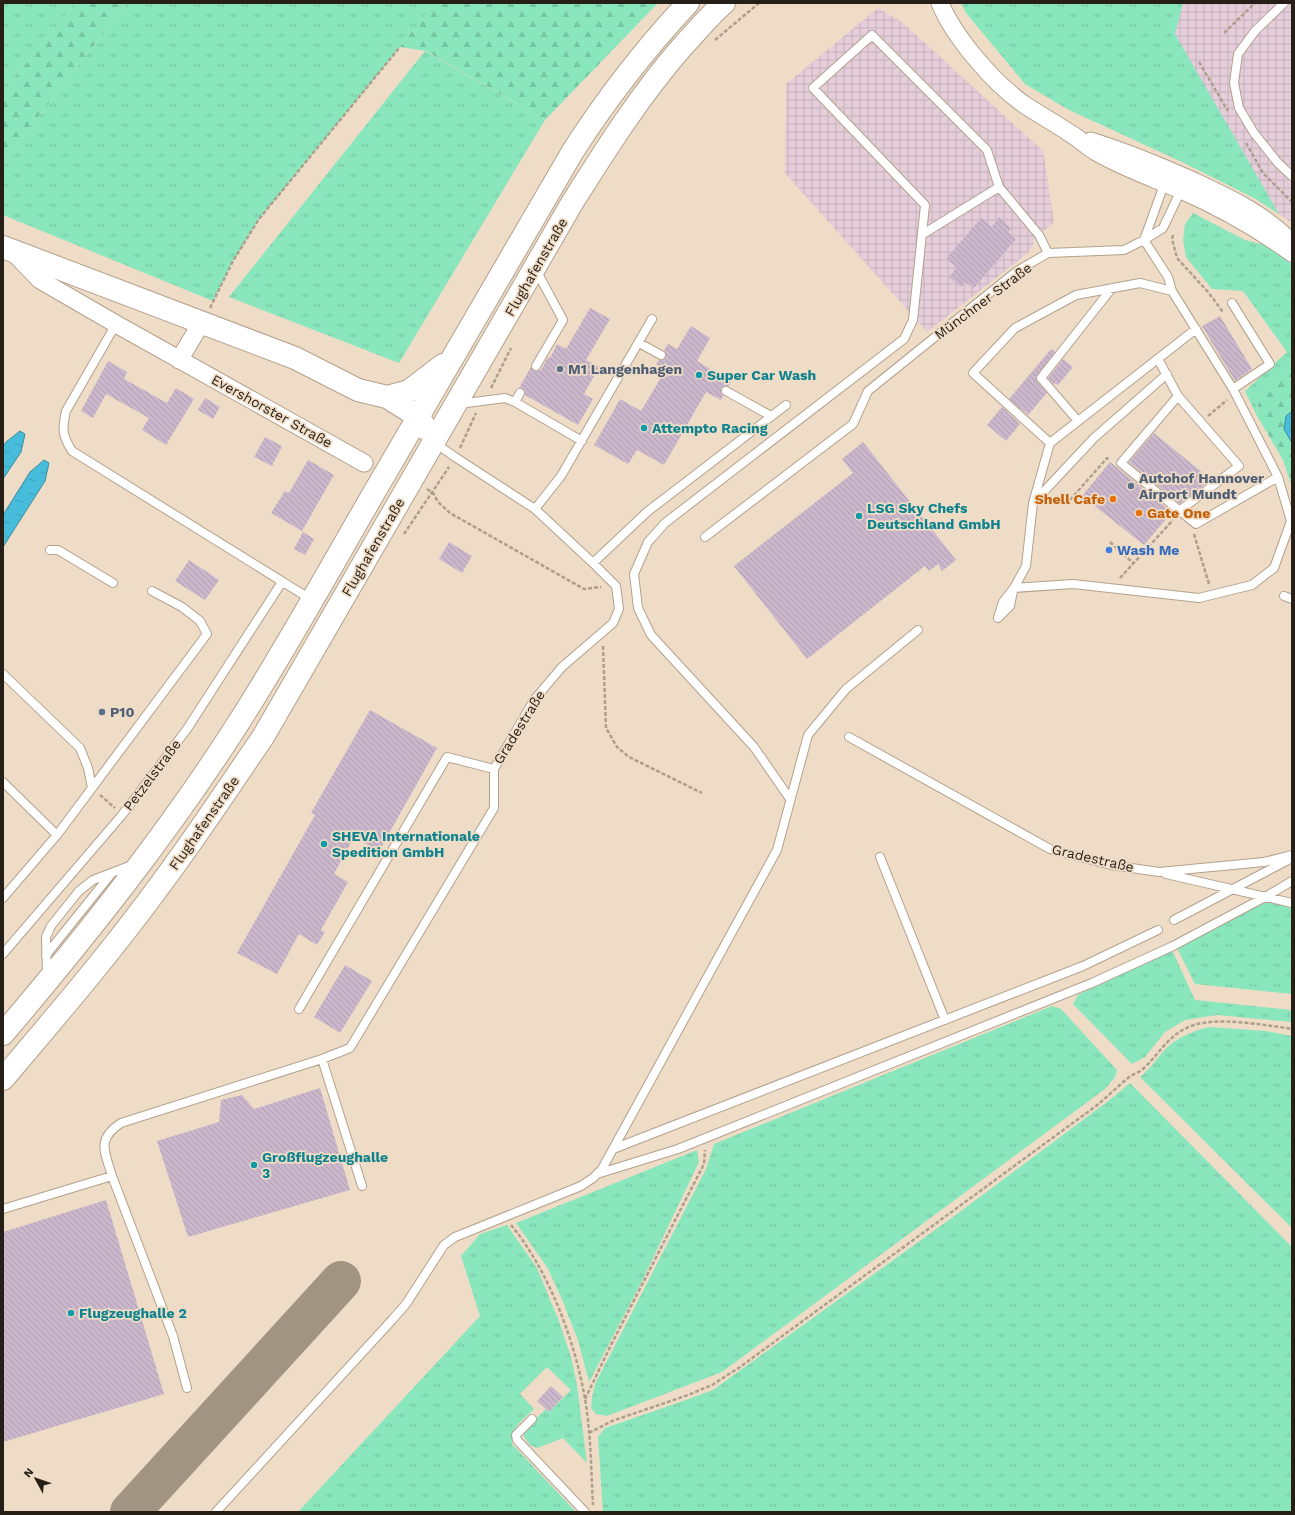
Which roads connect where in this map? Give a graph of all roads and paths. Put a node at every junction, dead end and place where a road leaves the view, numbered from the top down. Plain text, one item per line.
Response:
1 (688, 3) edge
2 (724, 3) edge
3 (759, 3) edge
4 (1255, 3) edge
5 (1284, 3) edge
6 (940, 6) edge
7 (1224, 33) dead end
8 (710, 44) dead end
9 (400, 47) dead end
10 (1292, 176) edge
11 (1167, 177) junction
12 (1184, 184) junction
13 (999, 187) junction
14 (1173, 233) dead end
15 (923, 234) junction
16 (1144, 240) junction
17 (1292, 243) edge
18 (6, 248) edge
19 (1048, 253) junction
20 (1292, 253) edge
21 (535, 269) junction
22 (1112, 288) junction
23 (1172, 291) junction
24 (1232, 303) dead end
25 (1227, 318) dead end
26 (652, 319) dead end
27 (202, 322) junction
28 (116, 324) junction
29 (1196, 329) junction
30 (639, 343) junction
31 (513, 344) dead end
32 (455, 355) junction
33 (661, 355) dead end
34 (1158, 359) junction
35 (179, 360) junction
36 (536, 366) dead end
37 (1167, 374) junction
38 (358, 390) junction
39 (726, 391) dead end
40 (1235, 391) junction
41 (520, 393) dead end
42 (1178, 396) junction
43 (388, 397) junction
44 (483, 402) junction
45 (515, 402) junction
46 (456, 405) junction
47 (786, 405) dead end
48 (771, 416) junction
49 (1203, 420) dead end
50 (1078, 421) junction
51 (415, 423) junction
52 (582, 441) junction
53 (434, 442) junction
54 (1050, 443) junction
55 (455, 458) junction
56 (1113, 462) dead end
57 (364, 463) dead end
58 (1278, 477) junction
59 (442, 479) dead end
60 (433, 492) dead end
61 (1070, 500) dead end
62 (1033, 503) junction
63 (535, 509) junction
64 (1180, 511) junction
65 (1192, 526) dead end
66 (705, 537) dead end
67 (1110, 542) dead end
68 (50, 550) dead end
69 (593, 563) junction
70 (1134, 563) junction
71 (282, 582) junction
72 (113, 583) dead end
73 (616, 586) junction
74 (1110, 588) junction
75 (152, 591) dead end
76 (1212, 594) junction
77 (1284, 596) dead end
78 (1292, 599) edge
79 (313, 600) junction
80 (918, 630) dead end
81 (603, 633) junction
82 (3, 674) edge
83 (849, 737) dead end
84 (494, 768) junction
85 (3, 782) edge
86 (92, 788) junction
87 (702, 793) dead end
88 (790, 799) junction
89 (122, 815) junction
90 (57, 835) junction
91 (1292, 854) edge
92 (880, 857) dead end
93 (1292, 858) edge
94 (142, 861) junction
95 (1160, 872) junction
96 (111, 874) junction
97 (1292, 882) edge
98 (1233, 890) junction
99 (1265, 897) junction
100 (3, 898) edge
101 (1292, 904) edge
102 (1174, 920) dead end
103 (1158, 930) dead end
104 (3, 954) edge
105 (46, 955) junction
106 (47, 982) junction
107 (299, 1009) dead end
108 (945, 1020) junction
109 (1292, 1029) edge
110 (3, 1034) edge
111 (322, 1059) junction
112 (3, 1079) edge
113 (705, 1139) junction
114 (613, 1149) junction
115 (597, 1174) junction
116 (112, 1176) junction
117 (362, 1186) dead end
118 (3, 1209) edge
119 (504, 1217) junction
120 (187, 1388) dead end
121 (585, 1399) junction
122 (532, 1419) dead end
123 (589, 1433) junction
124 (216, 1512) edge
125 (585, 1512) edge
126 (594, 1512) edge

1 - 32 main road, Flughafenstraße
2 - 21 main road, Flughafenstraße
3 - 8 path
4 - 7 path
5 - 10 lane
6 - 11 street
9 - 27 path
11 - 12 street
11 - 16 lane
12 - 16 lane, Münchner Straße
12 - 17 street
12 - 20 street
13 - 15 lane
13 - 15 lane
13 - 19 lane
14 - 25 path
15 - 88 lane
16 - 19 lane, Münchner Straße
16 - 23 lane
18 - 27 main road, Evershorster Straße
18 - 28 street, Evershorster Straße
19 - 66 lane, Münchner Straße
21 - 36 lane
21 - 46 main road, Flughafenstraße
22 - 23 lane
22 - 50 lane
22 - 54 lane
23 - 29 lane
24 - 40 lane
26 - 30 lane
27 - 35 street
27 - 38 main road, Evershorster Straße
28 - 35 street, Evershorster Straße
28 - 71 lane
29 - 34 lane
29 - 40 lane
30 - 33 lane
30 - 52 lane
31 - 44 path
32 - 43 main road
32 - 51 main road, Flughafenstraße
34 - 37 lane
34 - 50 lane
35 - 57 street, Evershorster Straße
37 - 42 lane
37 - 62 lane
38 - 43 main road, Evershorster Straße
38 - 51 main road, Evershorster Straße
39 - 48 lane
40 - 49 path
40 - 58 lane
41 - 45 lane
42 - 64 lane
42 - 64 lane
43 - 51 main road
44 - 45 lane
44 - 46 lane
44 - 55 path
45 - 52 lane
46 - 53 main road, Flughafenstraße
47 - 48 lane
48 - 69 lane
50 - 54 lane
51 - 53 main road, Evershorster Straße
51 - 79 main road, Flughafenstraße
52 - 63 lane
53 - 55 lane
53 - 112 main road, Flughafenstraße
54 - 62 lane
55 - 59 path
55 - 63 lane
56 - 61 path
58 - 64 lane
58 - 76 lane
60 - 73 path
62 - 74 lane
63 - 69 lane
64 - 70 path
65 - 76 path
67 - 70 path
68 - 72 lane
69 - 73 lane
70 - 74 path
71 - 79 lane
71 - 89 lane, Petzelstraße
73 - 81 lane, Gradestraße
74 - 76 lane
75 - 86 lane
77 - 78 lane
79 - 94 main road, Flughafenstraße
80 - 88 lane
81 - 84 lane, Gradestraße
81 - 87 path
82 - 86 lane
83 - 95 lane, Gradestraße
84 - 107 lane, Gradestraße
84 - 111 lane
85 - 90 lane
86 - 89 path
86 - 90 lane
88 - 114 lane
89 - 104 lane, Petzelstraße
90 - 100 lane
91 - 95 lane, Gradestraße
92 - 108 lane
93 - 98 lane
94 - 96 lane
94 - 106 main road, Flughafenstraße
95 - 98 lane
96 - 105 lane
96 - 105 lane
97 - 99 lane
98 - 99 lane
98 - 102 lane
99 - 101 lane
99 - 113 lane
103 - 108 lane
105 - 106 lane
106 - 110 main road, Flughafenstraße
108 - 114 lane
109 - 123 path
111 - 116 lane
111 - 117 lane
113 - 115 lane
113 - 121 path
114 - 115 lane
115 - 119 lane
116 - 118 lane
116 - 120 lane
119 - 121 path
119 - 124 lane
121 - 123 path
122 - 125 lane
123 - 126 path

